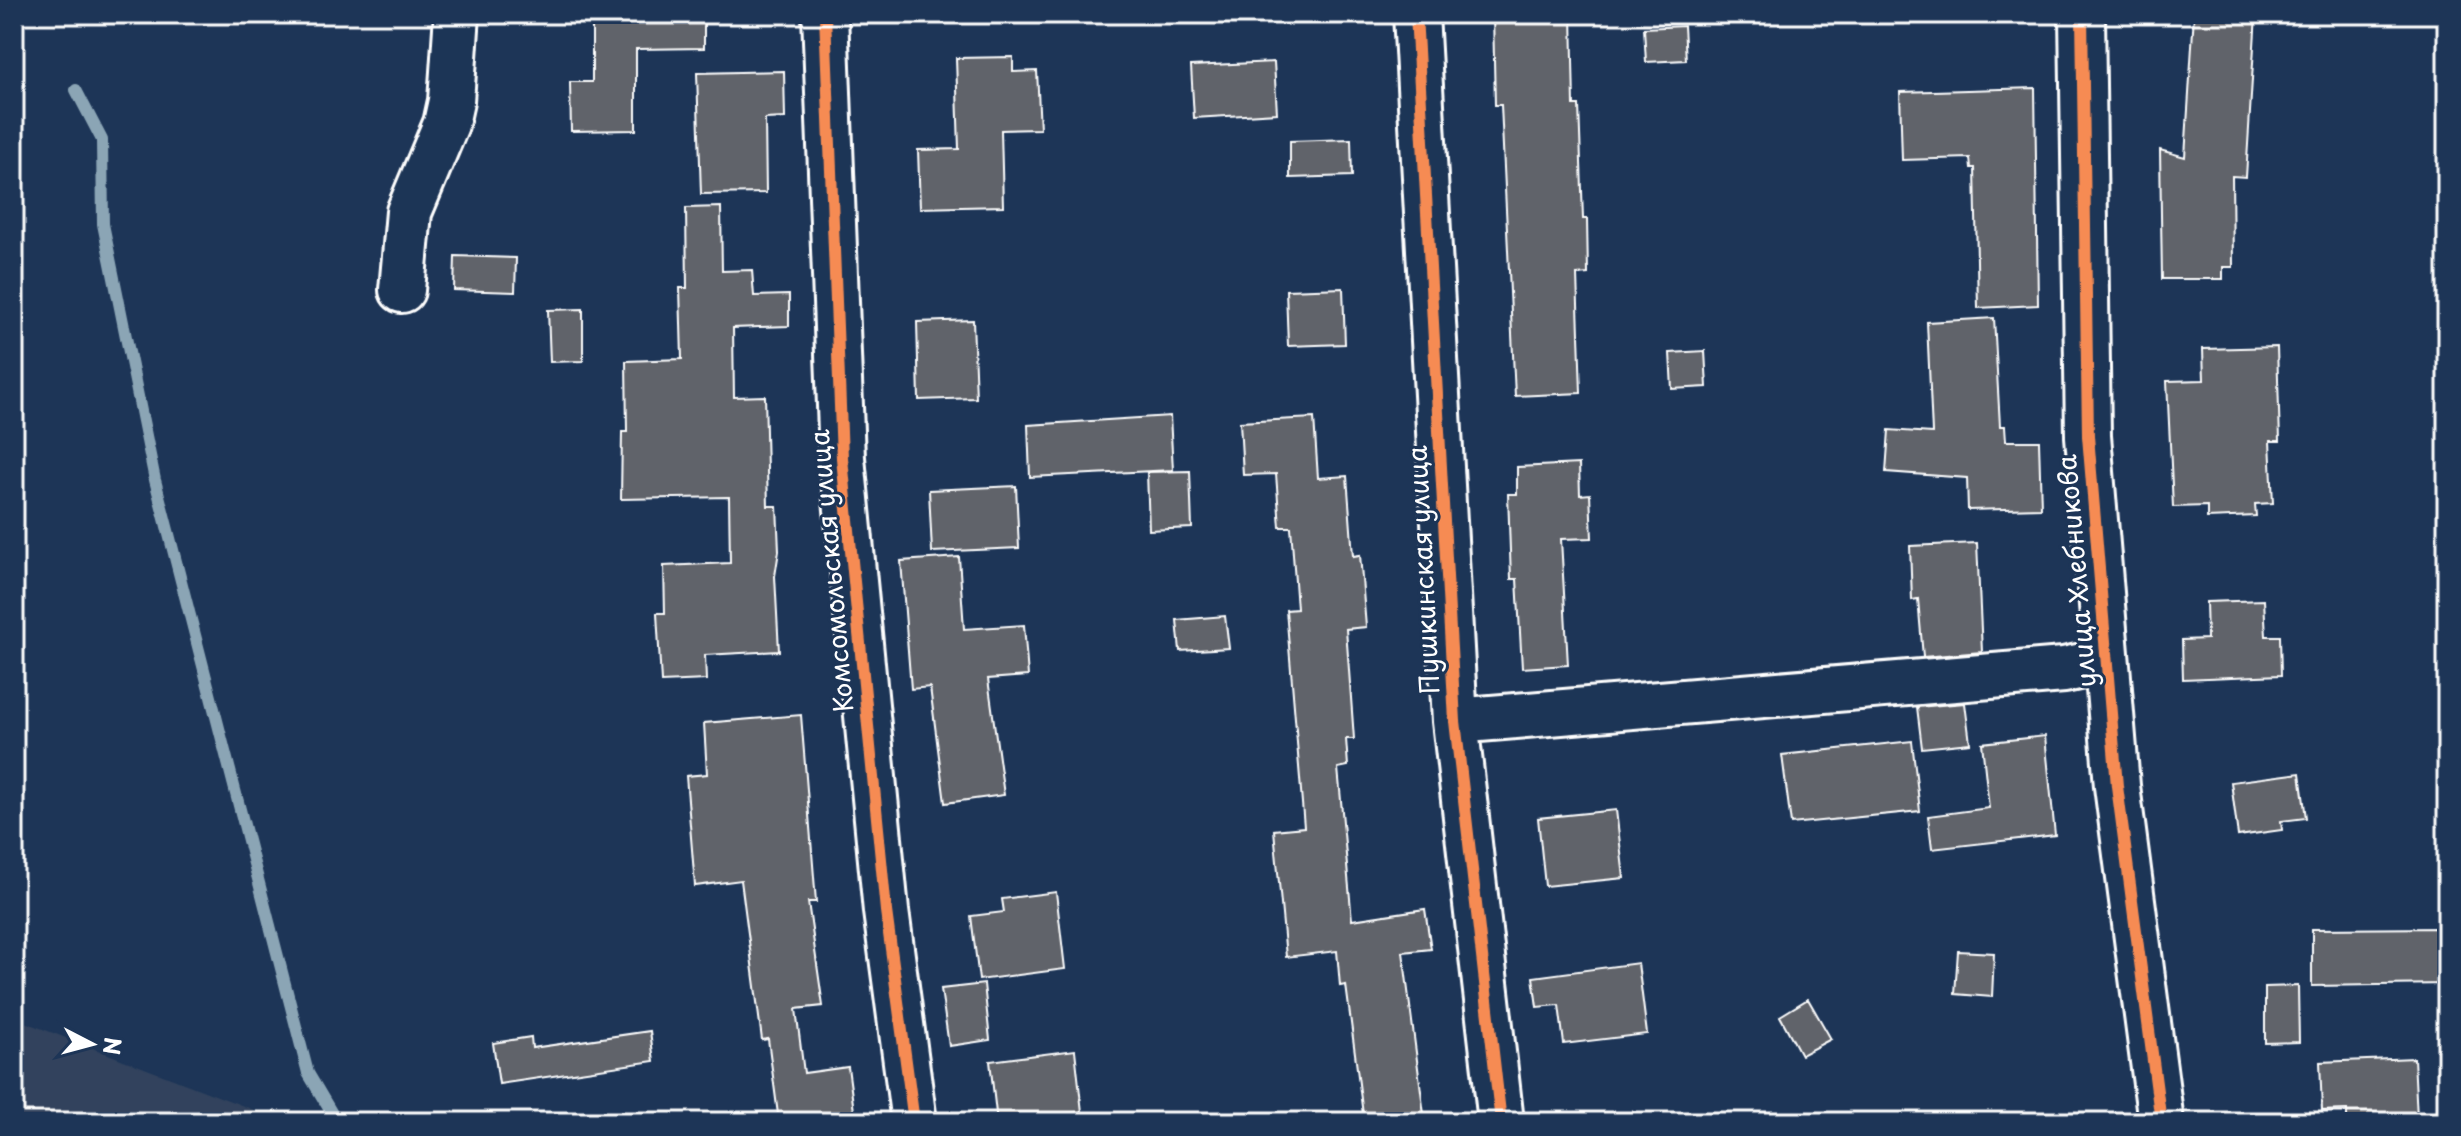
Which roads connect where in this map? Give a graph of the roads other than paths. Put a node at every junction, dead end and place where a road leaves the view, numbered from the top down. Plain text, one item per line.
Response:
1 (457, 14) edge
2 (825, 14) edge
3 (1416, 14) edge
4 (2082, 14) edge
5 (402, 290) dead end
6 (2106, 661) junction
7 (1455, 721) junction
8 (914, 1122) edge
9 (1501, 1122) edge
10 (2161, 1122) edge

1 - 5 street
2 - 8 street, Комсомольская улица
3 - 7 street, Пушкинская улица
4 - 6 street, улица Хлебникова
6 - 7 street
6 - 10 street, улица Хлебникова
7 - 9 street, Пушкинская улица

